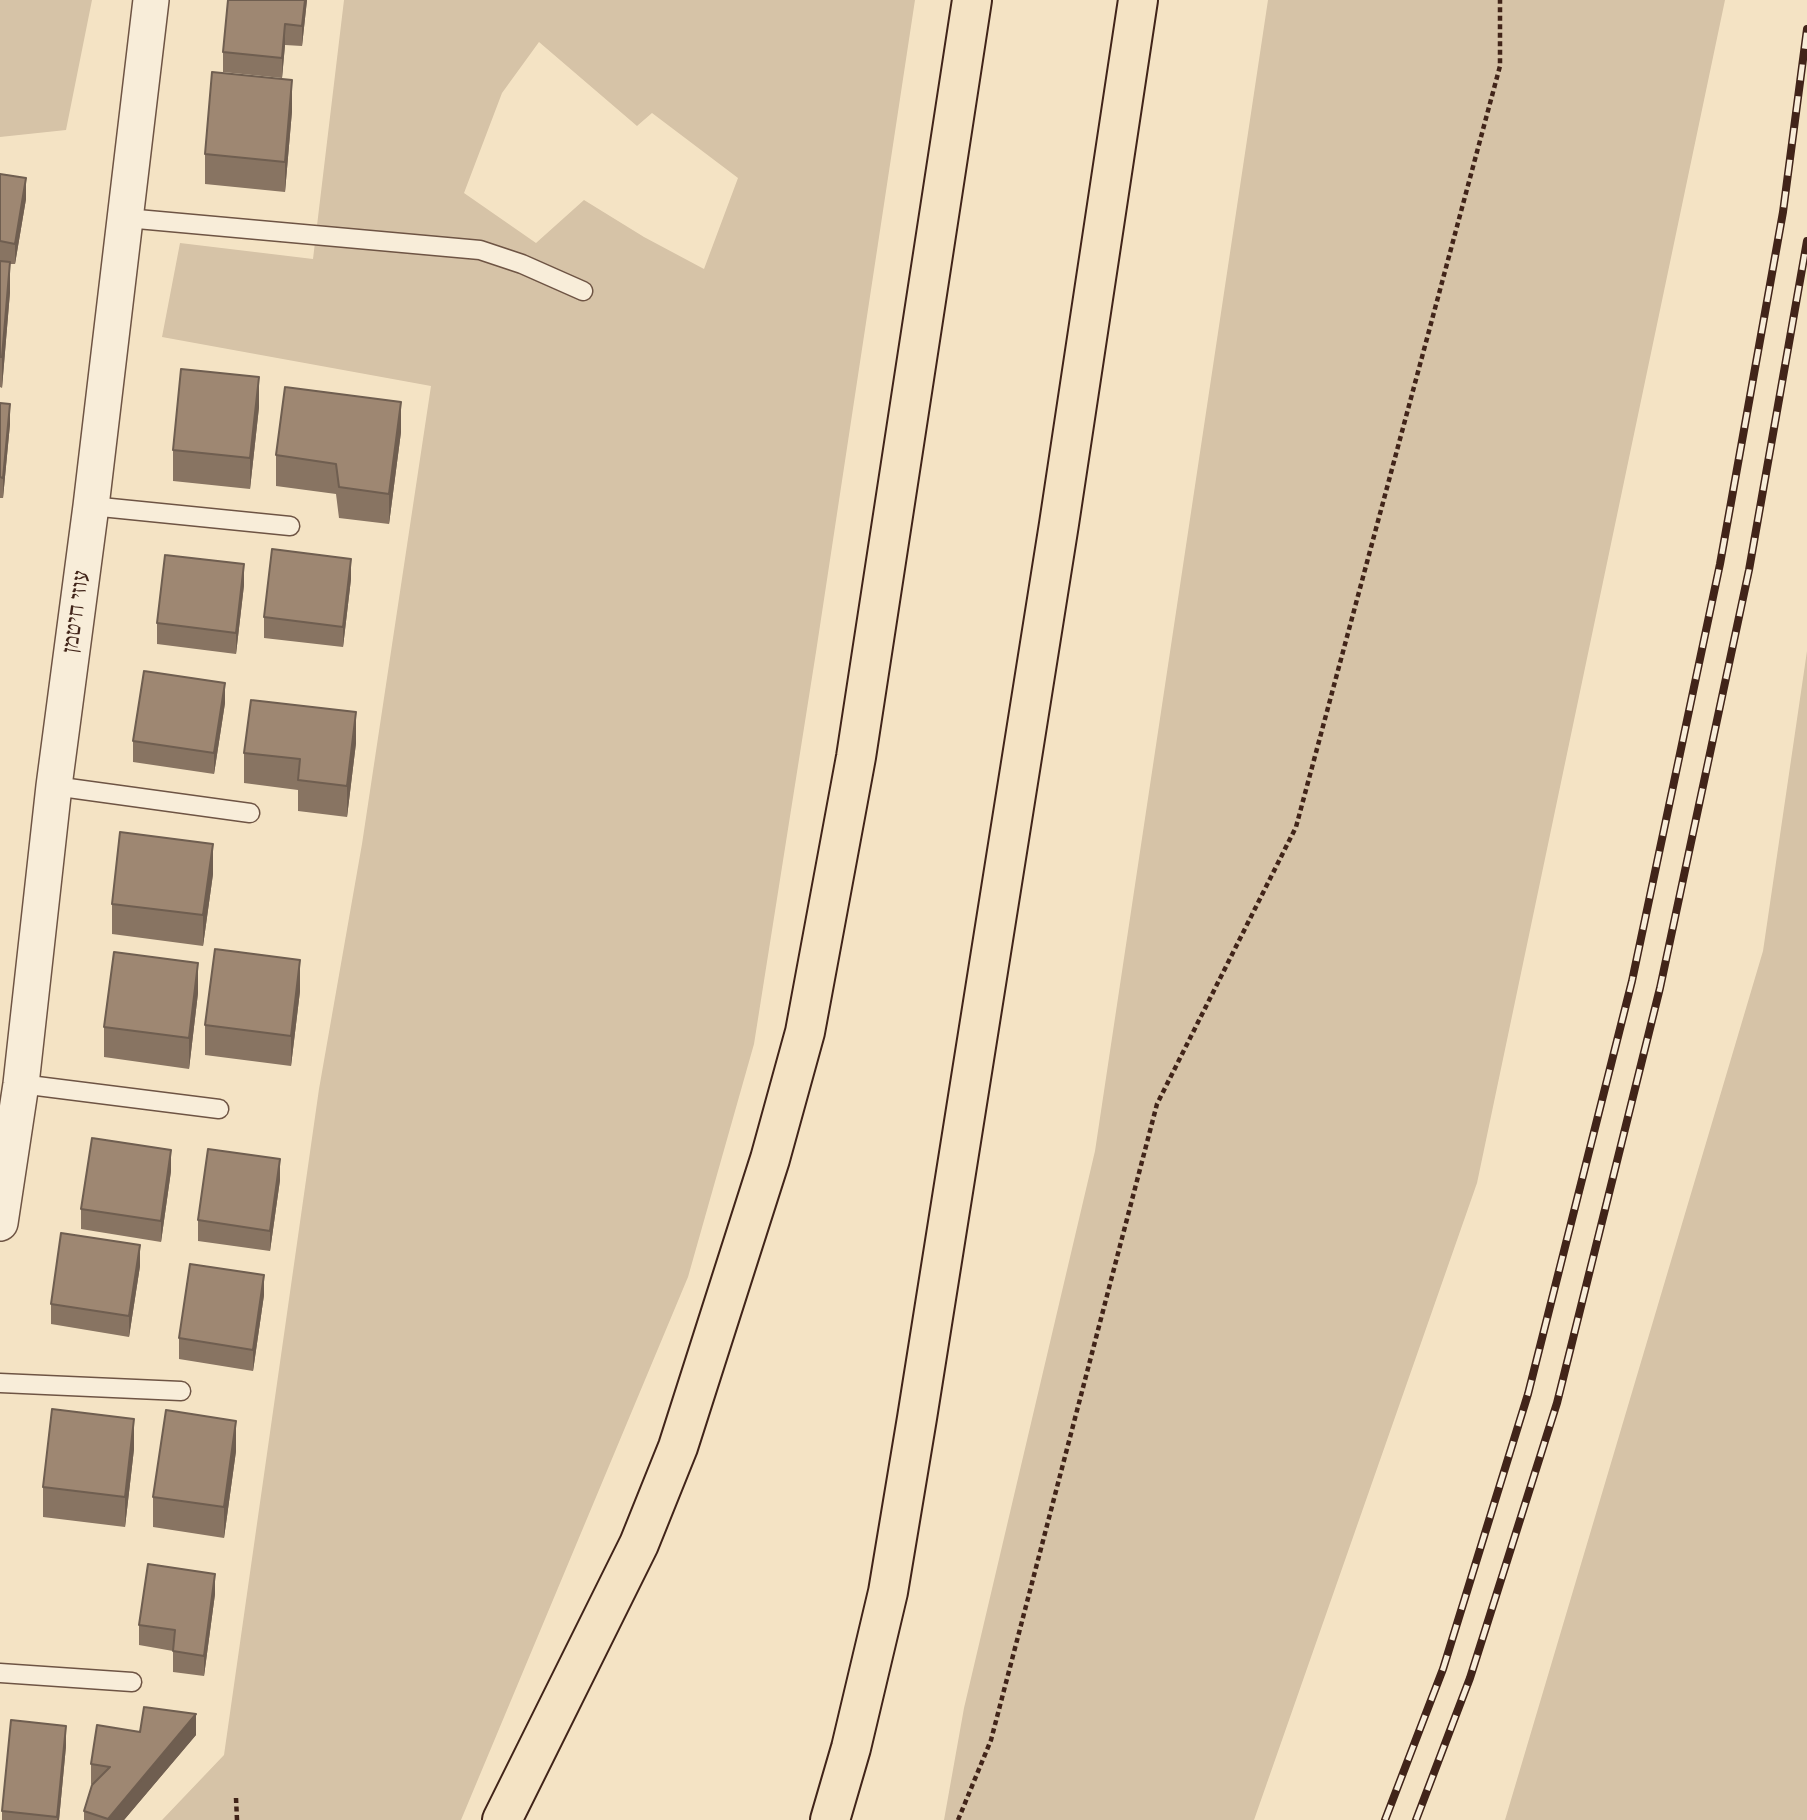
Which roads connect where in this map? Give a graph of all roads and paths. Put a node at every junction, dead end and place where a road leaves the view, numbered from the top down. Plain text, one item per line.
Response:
1 (151, 0) edge
2 (972, 0) edge
3 (1138, 0) edge
4 (1500, 0) edge
5 (126, 218) junction
6 (583, 291) dead end
7 (91, 506) junction
8 (290, 526) dead end
9 (54, 786) junction
10 (250, 813) dead end
11 (21, 1084) junction
12 (219, 1108) dead end
13 (0, 1223) edge
14 (0, 1383) edge
15 (181, 1391) dead end
16 (0, 1673) edge
17 (132, 1682) dead end
18 (236, 1798) dead end
19 (237, 1820) edge
20 (502, 1820) edge
21 (831, 1820) edge
22 (958, 1820) edge

1 - 5 street, עוזי חיטמן
2 - 20 highway
3 - 21 highway
4 - 22 path
5 - 6 lane
5 - 7 street, עוזי חיטמן
7 - 8 lane
7 - 9 street, עוזי חיטמן
9 - 10 lane
9 - 11 street, עוזי חיטמן
11 - 12 lane
11 - 13 street, עוזי חיטמן
14 - 15 lane
16 - 17 lane
18 - 19 path

